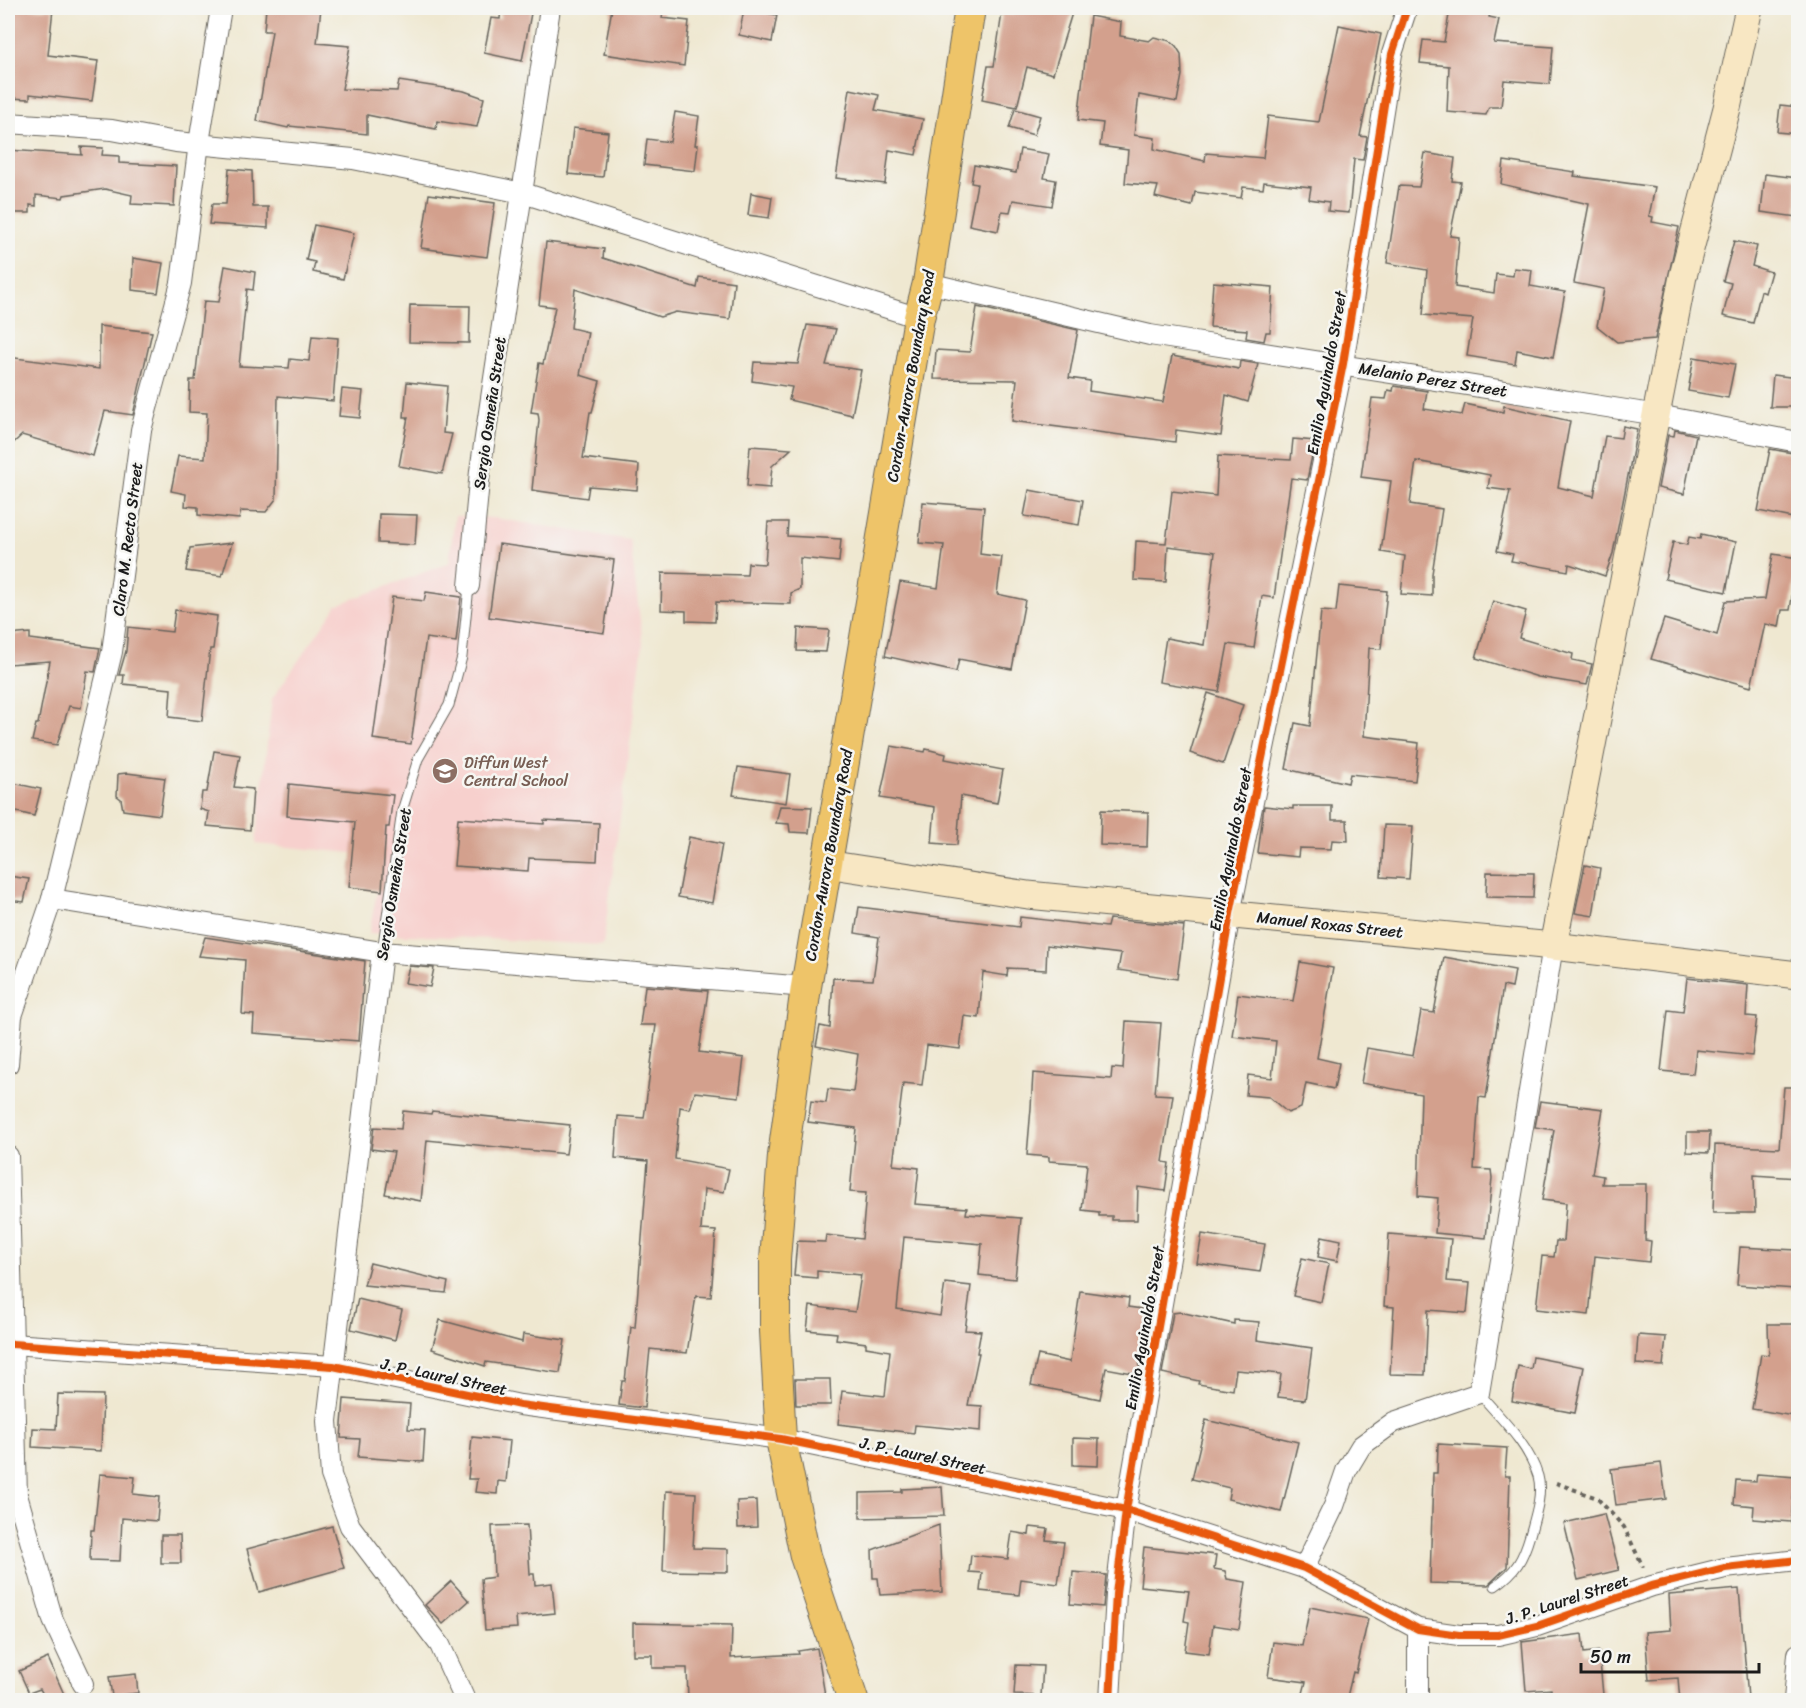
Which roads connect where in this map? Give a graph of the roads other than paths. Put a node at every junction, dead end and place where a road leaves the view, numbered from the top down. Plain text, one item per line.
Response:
1 (221, 8) edge
2 (550, 8) edge
3 (970, 8) edge
4 (1407, 8) edge
5 (1749, 8) edge
6 (8, 123) edge
7 (199, 143) junction
8 (523, 193) junction
9 (928, 283) junction
10 (919, 318) junction
11 (1343, 364) junction
12 (1658, 415) junction
13 (1798, 442) edge
14 (469, 586) joint
15 (826, 864) junction
16 (52, 899) junction
17 (1230, 914) junction
18 (1553, 946) junction
19 (382, 952) junction
20 (1798, 975) edge
21 (806, 987) junction
22 (8, 1064) edge
23 (8, 1156) edge
24 (12, 1344) junction
25 (333, 1366) junction
26 (1479, 1393) junction
27 (780, 1439) junction
28 (1126, 1509) junction
29 (1798, 1560) edge
30 (1304, 1568) junction
31 (1495, 1586) dead end
32 (1418, 1629) junction
33 (1798, 1654) edge
34 (83, 1684) dead end
35 (465, 1701) edge
36 (853, 1701) edge
37 (1110, 1701) edge
38 (1418, 1701) edge
39 (1794, 1701) edge

1 - 7 street, Claro M. Recto Street
2 - 8 street, Sergio Osmeña Street
3 - 9 main road, Cordon-Aurora Boundary Road
4 - 11 street, Emilio Aguinaldo Street
5 - 12 street
6 - 7 street
7 - 8 street
7 - 16 street, Claro M. Recto Street
8 - 10 street
8 - 14 street, Sergio Osmeña Street
9 - 10 main road, Cordon-Aurora Boundary Road
9 - 11 street, Melanio Perez Street
10 - 15 main road, Cordon-Aurora Boundary Road
11 - 12 street, Melanio Perez Street
11 - 17 street, Emilio Aguinaldo Street
12 - 13 street, Melanio Perez Street
12 - 18 street
14 - 19 lane, Sergio Osmeña Street
15 - 17 street, Manuel Roxas Street
15 - 21 main road, Cordon-Aurora Boundary Road
16 - 19 street
16 - 22 street, Claro M. Recto Street
17 - 18 street, Manuel Roxas Street
17 - 28 street, Emilio Aguinaldo Street
18 - 20 street, Manuel Roxas Street
18 - 26 street
19 - 21 street
19 - 25 street, Sergio Osmeña Street
21 - 27 main road, Cordon-Aurora Boundary Road
23 - 24 street
24 - 25 street, J. P. Laurel Street
24 - 34 street
25 - 27 street, J. P. Laurel Street
25 - 35 street, Sergio Osmeña Street
26 - 30 street
26 - 31 lane
27 - 28 street, J. P. Laurel Street
27 - 36 main road, Cordon-Aurora Boundary Road
28 - 30 street, J. P. Laurel Street
28 - 37 street, Emilio Aguinaldo Street
29 - 32 street, J. P. Laurel Street
30 - 32 street, J. P. Laurel Street
32 - 38 street
33 - 39 street

